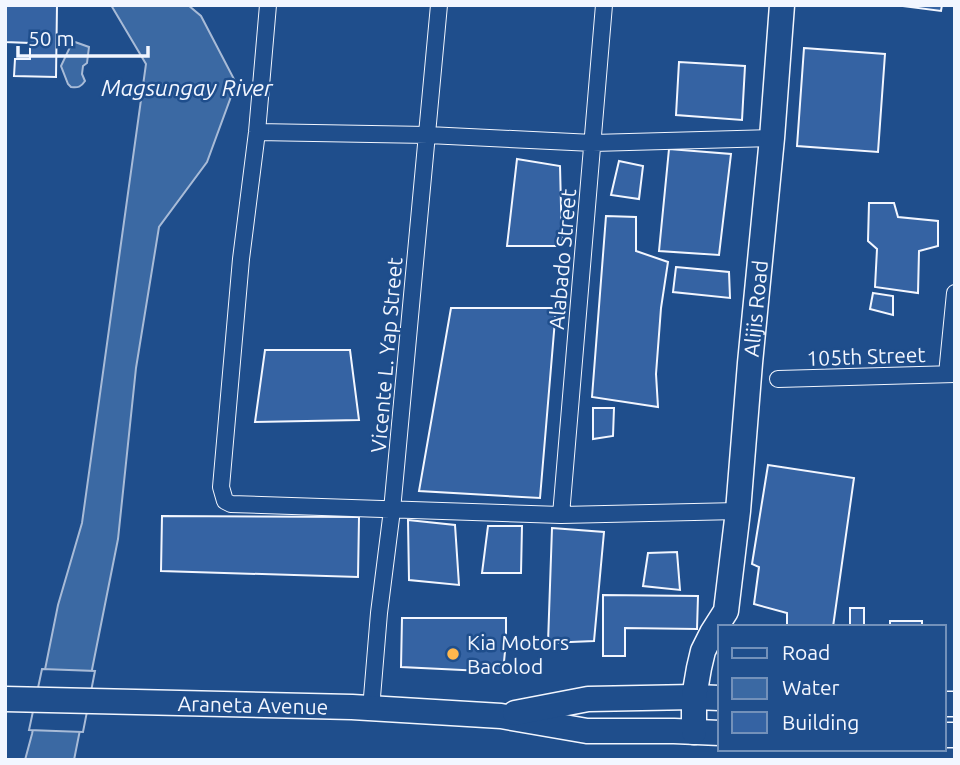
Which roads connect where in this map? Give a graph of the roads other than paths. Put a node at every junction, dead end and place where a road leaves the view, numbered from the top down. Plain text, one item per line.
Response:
1 (268, 5) edge
2 (439, 5) edge
3 (604, 5) edge
4 (782, 5) edge
5 (257, 132) junction
6 (428, 135) junction
7 (772, 138) junction
8 (593, 143) junction
9 (955, 293) edge
10 (951, 374) edge
11 (778, 379) dead end
12 (392, 510) junction
13 (738, 511) junction
14 (561, 516) junction
15 (729, 619) edge
16 (718, 628) edge
17 (694, 697) junction
18 (718, 698) edge
19 (13, 699) edge
20 (371, 709) junction
21 (501, 716) junction
22 (694, 732) junction
23 (718, 733) edge

1 - 5 street
2 - 6 street, Vicente L. Yap Street
3 - 8 street, Alabado Street
4 - 7 main road, Alijis Road
5 - 6 street
5 - 12 street
6 - 8 street
6 - 12 street, Vicente L. Yap Street
7 - 8 street
7 - 13 main road, Alijis Road
8 - 14 street, Alabado Street
9 - 10 street
10 - 11 street, 105th Street
12 - 14 street
12 - 20 street, Vicente L. Yap Street
13 - 14 street
13 - 15 main road, Alijis Road
16 - 17 main road, Alijis Road
17 - 18 main road, Araneta Avenue
17 - 21 main road, Araneta Avenue
17 - 22 main road, Alijis Road
19 - 20 main road, Araneta Avenue
20 - 21 main road, Araneta Avenue
21 - 22 main road, Araneta Avenue
22 - 23 main road, Araneta Avenue

